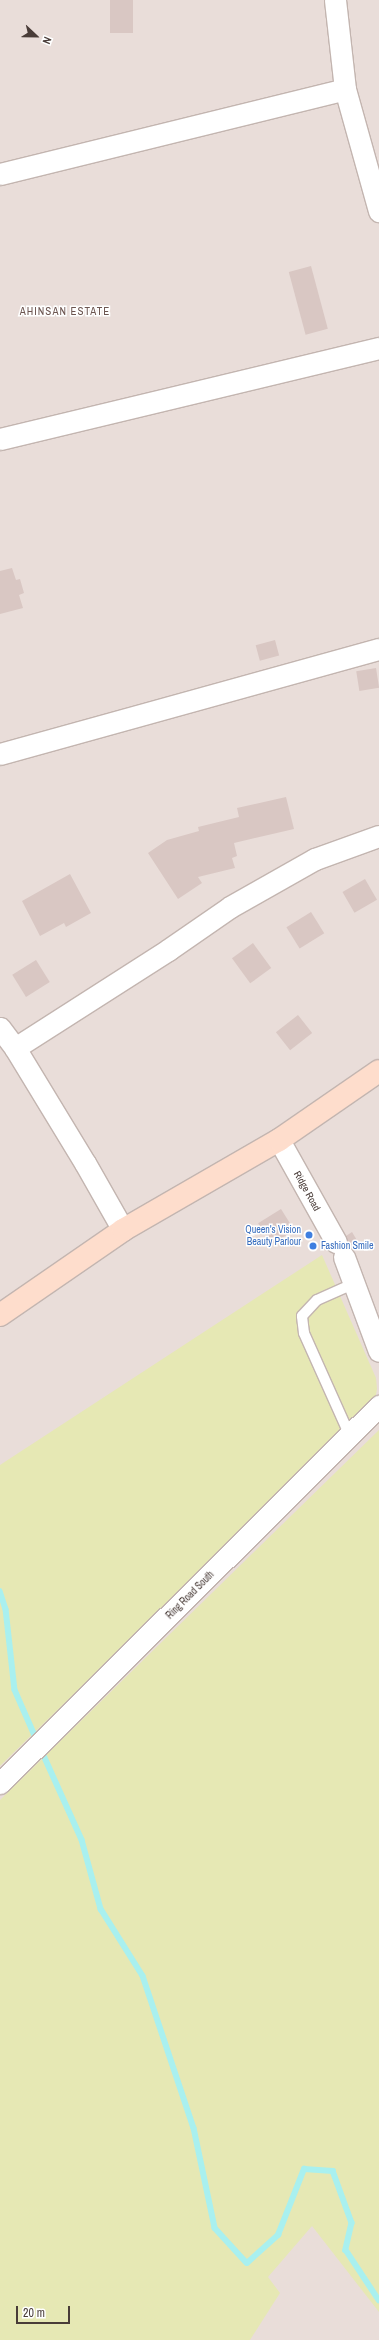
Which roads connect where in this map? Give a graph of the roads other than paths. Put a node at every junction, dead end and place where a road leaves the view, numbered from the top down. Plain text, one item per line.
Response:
1 (335, 0) edge
2 (345, 88) junction
3 (0, 174) edge
4 (379, 211) edge
5 (379, 348) edge
6 (0, 439) edge
7 (379, 649) edge
8 (0, 754) edge
9 (379, 836) edge
10 (0, 1028) edge
11 (15, 1048) junction
12 (379, 1071) edge
13 (278, 1140) junction
14 (123, 1230) junction
15 (353, 1284) junction
16 (0, 1315) edge
17 (379, 1351) edge
18 (379, 1406) edge
19 (350, 1436) junction
20 (0, 1783) edge

1 - 2 street
2 - 3 street
2 - 4 street
5 - 6 street
7 - 8 street
9 - 11 street
10 - 11 street
11 - 14 street
12 - 13 street
13 - 14 street
13 - 15 street, Ridge Road
14 - 16 street
15 - 17 street, Ridge Road
15 - 19 lane
18 - 19 street, Ring Road South
19 - 20 street, Ring Road South

